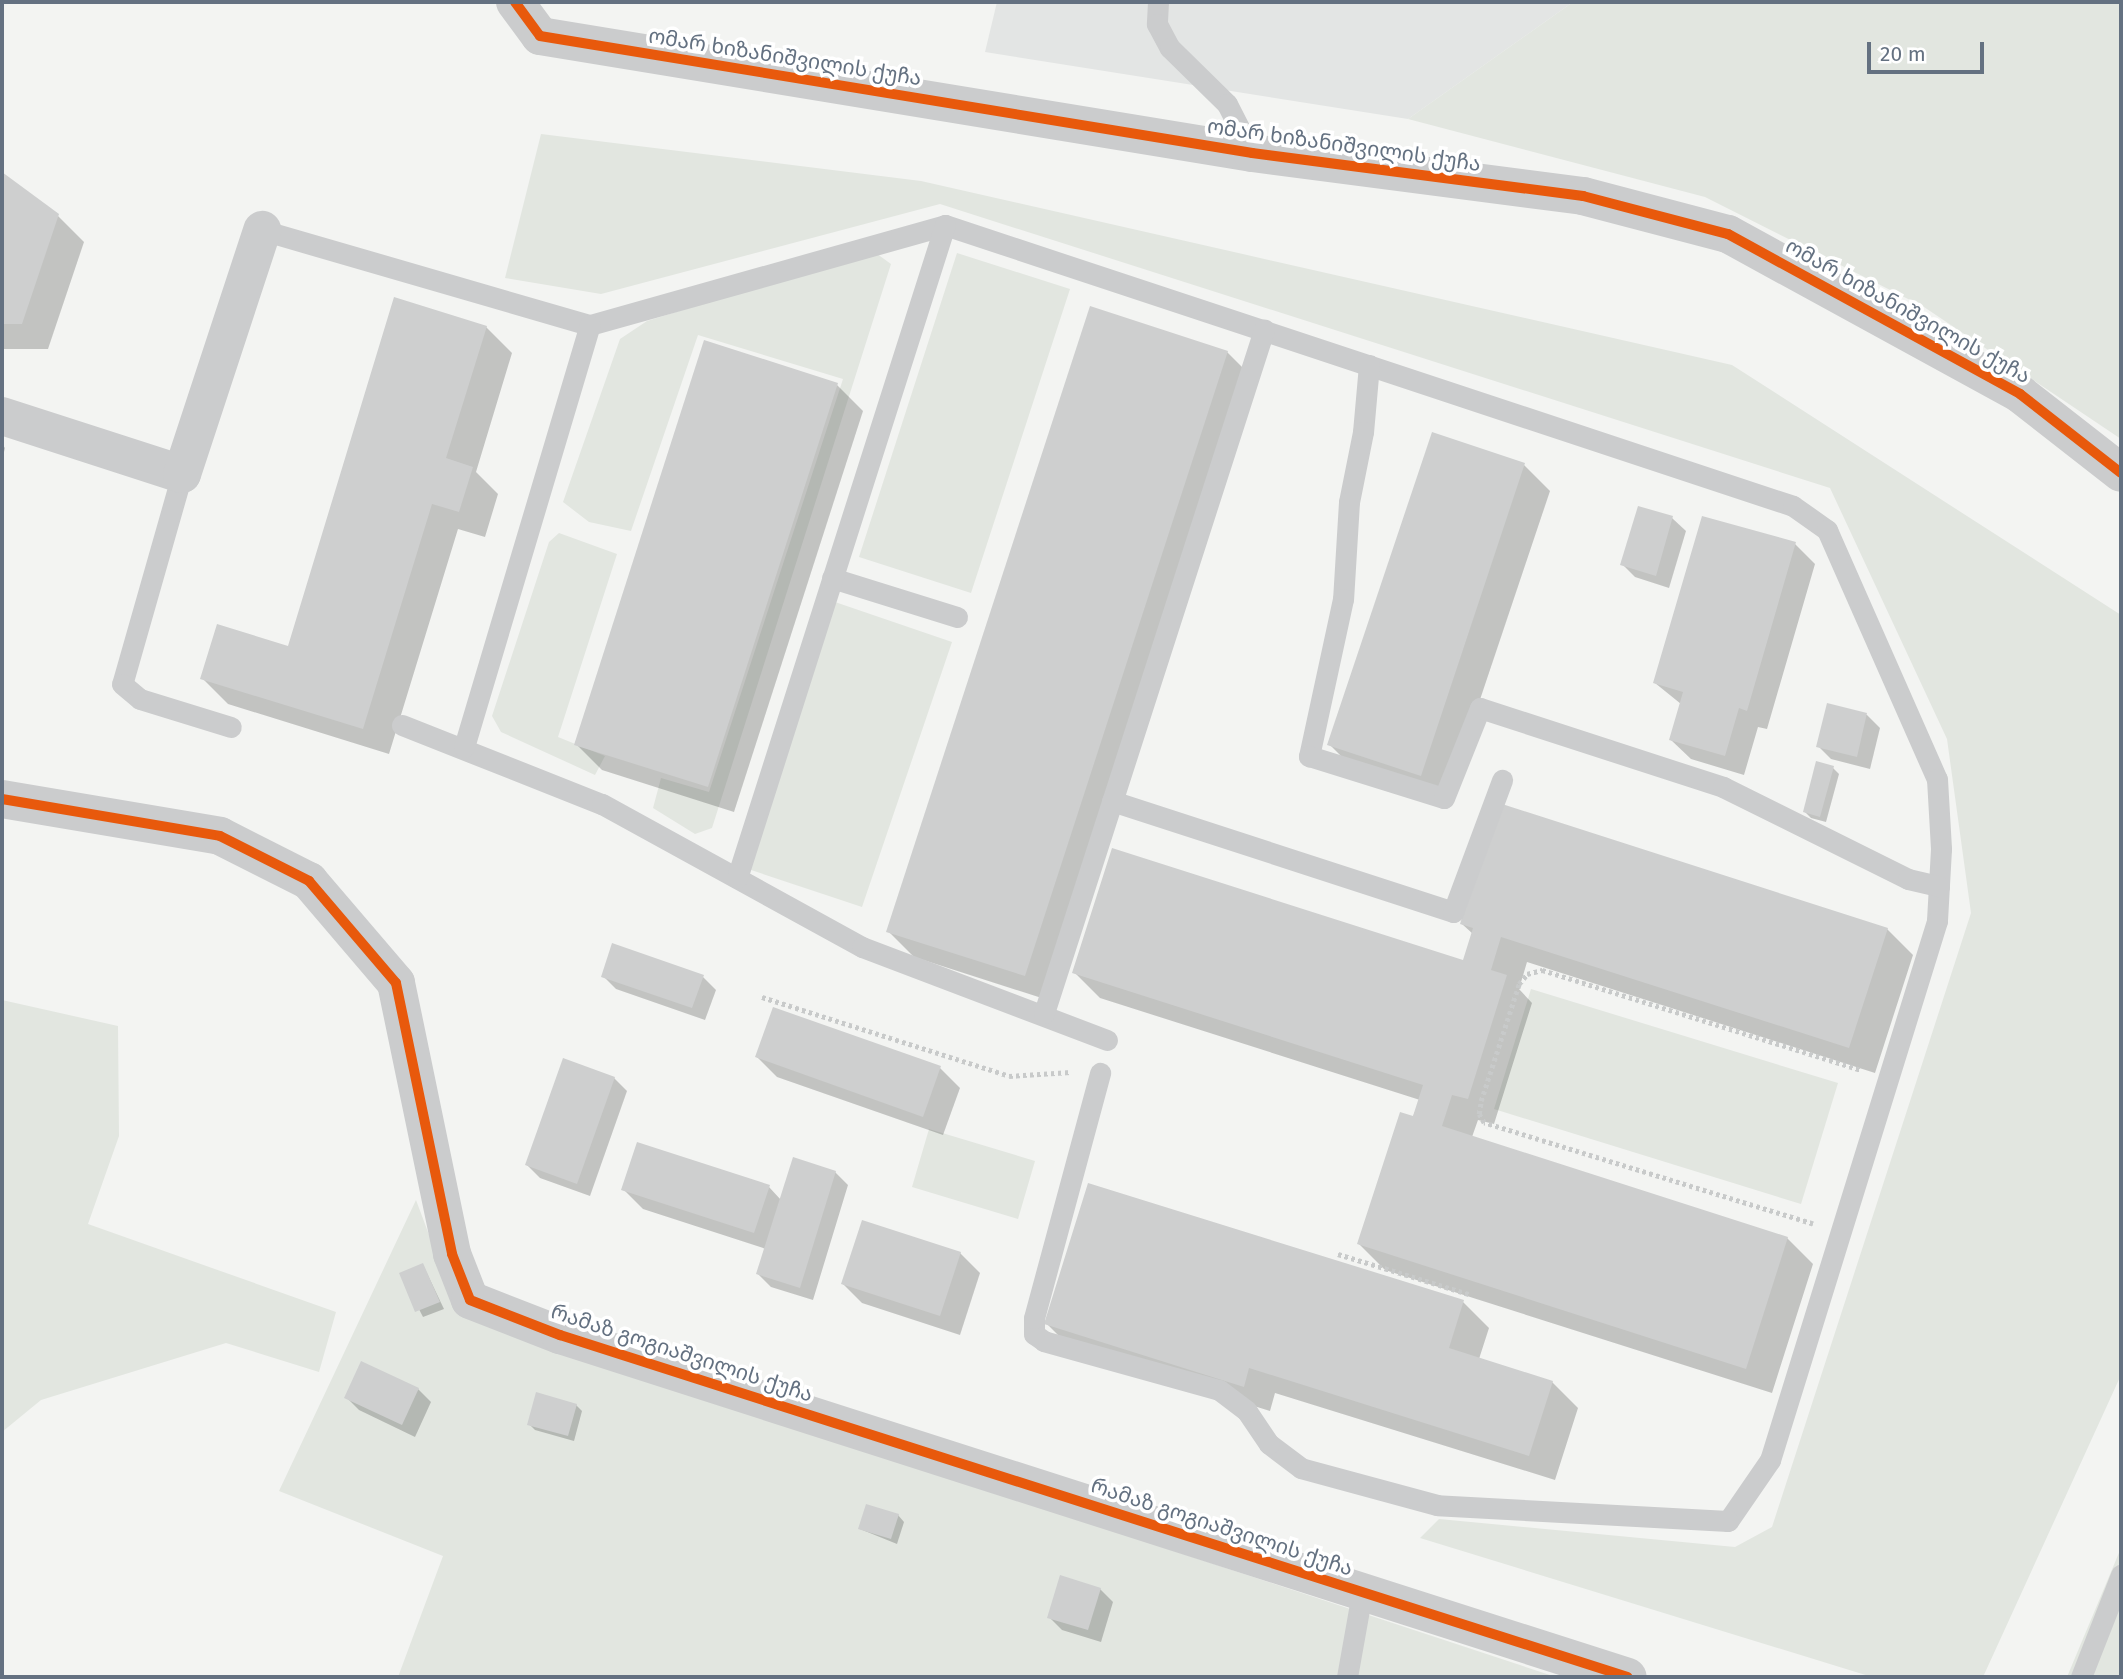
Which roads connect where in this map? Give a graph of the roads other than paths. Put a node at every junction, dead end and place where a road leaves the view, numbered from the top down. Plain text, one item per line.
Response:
1 (515, 2) edge
2 (1158, 2) edge
3 (1252, 153) junction
4 (945, 225) junction
5 (262, 230) joint
6 (590, 325) junction
7 (1264, 330) junction
8 (1369, 365) junction
9 (2, 416) edge
10 (2121, 472) edge
11 (182, 474) junction
12 (832, 578) junction
13 (957, 617) dead end
14 (402, 725) dead end
15 (231, 727) dead end
16 (464, 747) junction
17 (1502, 780) dead end
18 (2, 799) edge
19 (1112, 801) junction
20 (737, 878) junction
21 (1939, 886) junction
22 (1044, 1013) junction
23 (1107, 1040) dead end
24 (1100, 1073) road end
25 (2121, 1576) edge
26 (1362, 1592) junction
27 (1619, 1676) edge
28 (1347, 1677) edge
29 (2081, 1677) edge

1 - 3 street, ომარ ხიზანიშვილის ქუჩა
2 - 3 lane
3 - 10 street, ომარ ხიზანიშვილის ქუჩა
4 - 6 lane
4 - 7 lane
4 - 12 lane
5 - 6 lane
5 - 11 street
6 - 16 lane
7 - 8 lane
7 - 19 lane
8 - 21 lane
8 - 21 lane
9 - 11 street
11 - 15 lane
12 - 13 lane
12 - 20 lane
14 - 16 lane
16 - 20 lane
17 - 19 lane
18 - 26 street, რამაზ გოგიაშვილის ქუჩა
19 - 22 lane
20 - 22 lane
21 - 24 lane
22 - 23 lane
25 - 29 lane
26 - 27 street, რამაზ გოგიაშვილის ქუჩა
26 - 28 lane

